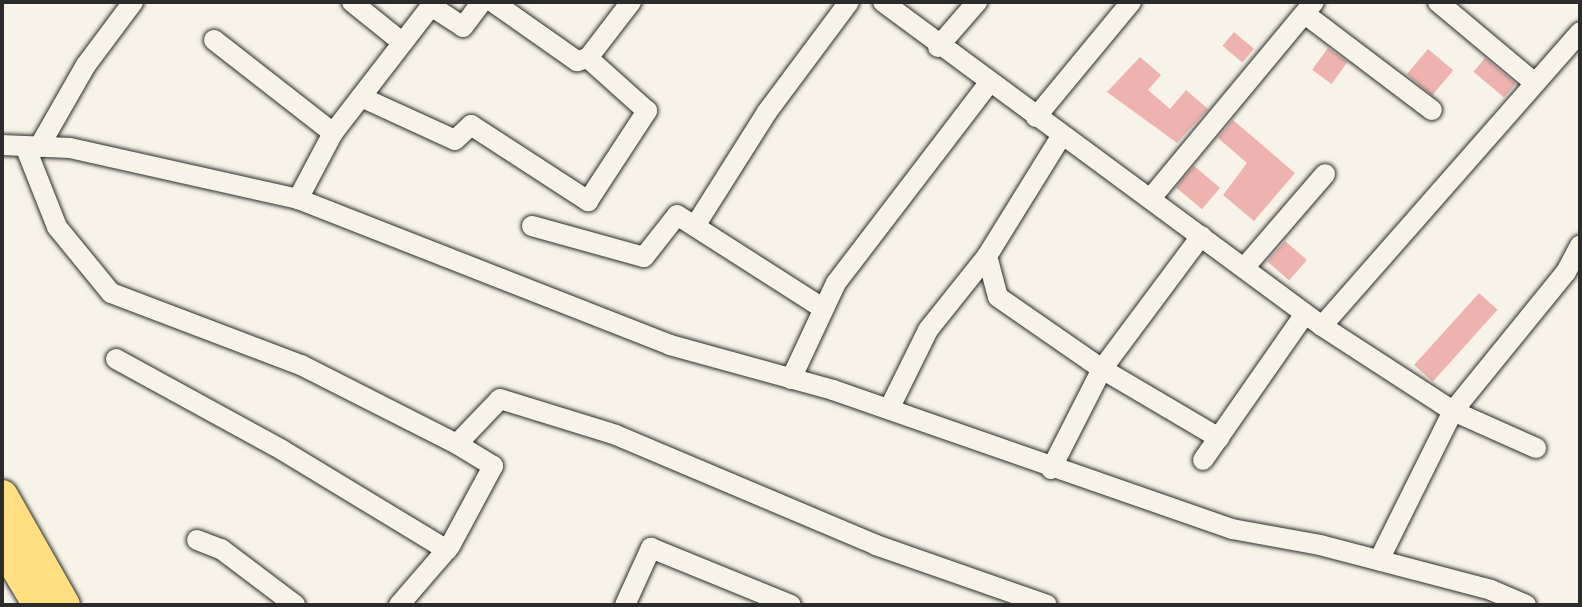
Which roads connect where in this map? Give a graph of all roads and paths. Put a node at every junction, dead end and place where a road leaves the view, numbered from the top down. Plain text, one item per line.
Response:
1 (133, 2) edge
2 (352, 2) edge
3 (482, 2) edge
4 (493, 2) edge
5 (631, 2) edge
6 (849, 2) edge
7 (883, 2) edge
8 (977, 2) edge
9 (1131, 2) edge
10 (1438, 2) edge
11 (429, 4) edge
12 (1310, 8) edge
13 (1580, 32) edge
14 (214, 40) dead end
15 (403, 43) junction
16 (938, 47) junction
17 (588, 58) junction
18 (989, 83) junction
19 (1535, 83) junction
20 (361, 97) junction
21 (1432, 110) dead end
22 (1036, 117) junction
23 (333, 133) junction
24 (1062, 135) junction
25 (2, 145) edge
26 (32, 146) junction
27 (1325, 174) dead end
28 (1151, 198) junction
29 (298, 199) junction
30 (532, 226) dead end
31 (695, 226) junction
32 (1201, 236) junction
33 (1580, 246) edge
34 (987, 256) junction
35 (1244, 268) junction
36 (824, 309) junction
37 (1314, 320) junction
38 (116, 359) dead end
39 (1102, 369) junction
40 (791, 379) junction
41 (889, 409) junction
42 (1453, 411) junction
43 (1219, 438) junction
44 (457, 444) junction
45 (1536, 448) dead end
46 (1203, 460) dead end
47 (1051, 469) junction
48 (2, 496) edge
49 (197, 540) dead end
50 (2, 543) edge
51 (447, 550) junction
52 (1379, 560) junction
53 (39, 605) edge
54 (64, 605) edge
55 (295, 605) edge
56 (399, 605) edge
57 (625, 605) edge
58 (791, 605) edge
59 (1047, 605) edge
60 (1526, 605) edge

1 - 26 street
2 - 15 street
3 - 11 street
4 - 17 street
5 - 17 street
6 - 31 street
7 - 16 street
8 - 16 street
9 - 22 street
10 - 19 street
11 - 15 street
12 - 21 street
12 - 28 street
13 - 19 street
14 - 23 street
15 - 20 street
16 - 18 street
17 - 20 street
18 - 22 street
18 - 36 street
19 - 37 street
20 - 23 street
22 - 24 street
23 - 29 street
24 - 28 street
24 - 34 street
25 - 26 street
26 - 29 street
26 - 44 street
27 - 35 street
28 - 32 street
29 - 40 street
30 - 31 street
31 - 36 street
32 - 35 street
32 - 39 street
33 - 42 street
34 - 39 street
34 - 41 street
35 - 37 street
36 - 40 street
37 - 42 street
37 - 43 street
38 - 51 street
39 - 43 street
39 - 47 street
40 - 41 street
41 - 47 street
42 - 45 street
42 - 52 street
43 - 46 street
44 - 51 street
44 - 59 street
47 - 52 street
48 - 54 main road
49 - 55 street
50 - 53 main road
51 - 56 street
52 - 60 street
57 - 58 street

